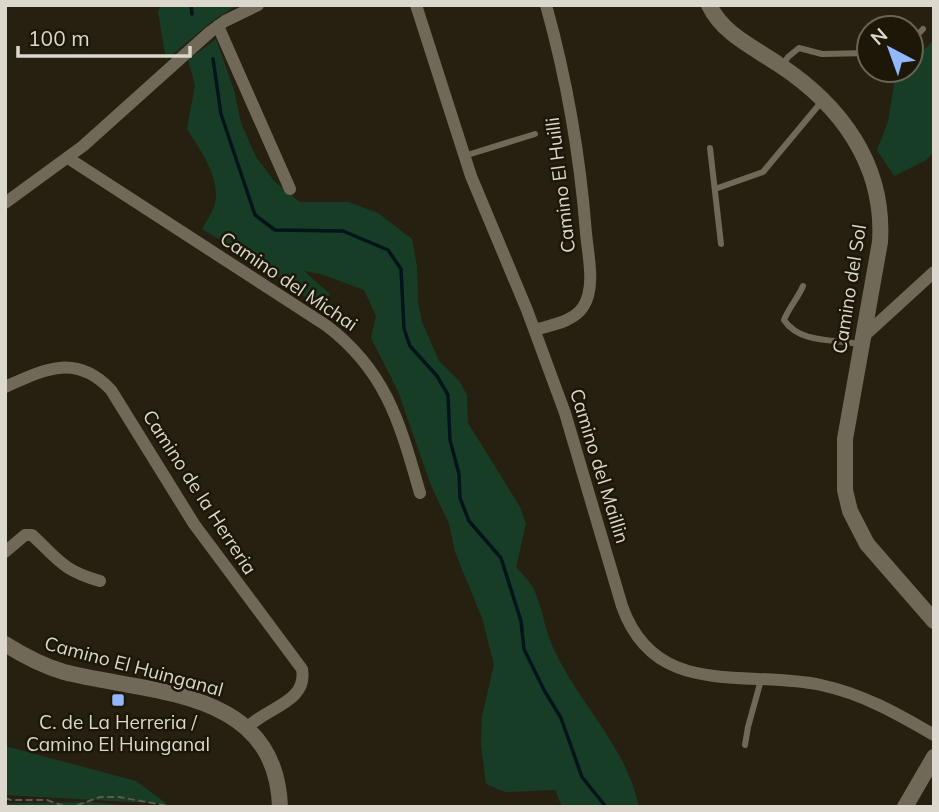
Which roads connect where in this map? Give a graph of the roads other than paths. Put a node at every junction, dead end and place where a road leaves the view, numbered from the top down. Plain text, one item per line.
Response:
1 (258, 5) edge
2 (416, 5) edge
3 (545, 5) edge
4 (709, 5) edge
5 (218, 26) junction
6 (855, 53) edge
7 (782, 66) junction
8 (823, 100) junction
9 (535, 134) dead end
10 (710, 148) dead end
11 (464, 156) junction
12 (68, 158) junction
13 (290, 189) dead end
14 (715, 189) junction
15 (5, 203) edge
16 (721, 244) dead end
17 (934, 272) edge
18 (803, 286) dead end
19 (535, 330) junction
20 (863, 340) junction
21 (5, 387) edge
22 (420, 493) dead end
23 (5, 552) edge
24 (100, 581) dead end
25 (934, 621) edge
26 (5, 645) edge
27 (761, 678) junction
28 (247, 728) junction
29 (934, 735) edge
30 (745, 745) dead end
31 (934, 757) edge
32 (279, 807) edge
33 (905, 807) edge

1 - 5 street
2 - 11 street, Camino del Maillin
3 - 19 street, Camino El Huilli
4 - 7 street, Camino del Sol
5 - 12 street
5 - 13 street
6 - 7 lane
7 - 8 street, Camino del Sol
8 - 14 lane
8 - 20 street, Camino del Sol
9 - 11 lane
10 - 14 lane
11 - 19 street, Camino del Maillin
12 - 15 street
12 - 22 street, Camino del Michai
14 - 16 lane
17 - 20 street
18 - 20 lane
19 - 27 street, Camino del Maillin
20 - 25 street, Camino del Sol
21 - 28 street, Camino de la Herreria
23 - 24 street
26 - 28 street, Camino El Huinganal
27 - 29 street, Camino del Maillin
27 - 30 lane
28 - 32 street, Camino El Huinganal
31 - 33 street

